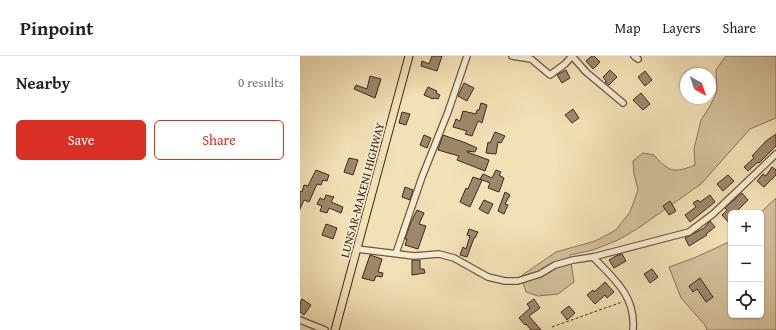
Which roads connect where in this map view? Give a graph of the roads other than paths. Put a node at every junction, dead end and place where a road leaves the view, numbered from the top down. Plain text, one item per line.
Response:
1 (409, 56) edge
2 (467, 56) edge
3 (512, 56) edge
4 (572, 56) edge
5 (623, 103) dead end
6 (776, 154) edge
7 (770, 161) junction
8 (776, 164) edge
9 (357, 249) junction
10 (396, 253) junction
11 (593, 257) junction
12 (300, 320) edge
13 (324, 330) edge
14 (335, 330) edge
15 (633, 330) edge

1 - 9 main road, LUNSAR-MAKENI HIGHWAY
2 - 10 street
3 - 4 street
4 - 5 street
6 - 7 street
7 - 8 street
7 - 11 street
9 - 10 street
9 - 14 main road, LUNSAR-MAKENI HIGHWAY
10 - 11 street
11 - 15 street
12 - 13 street

